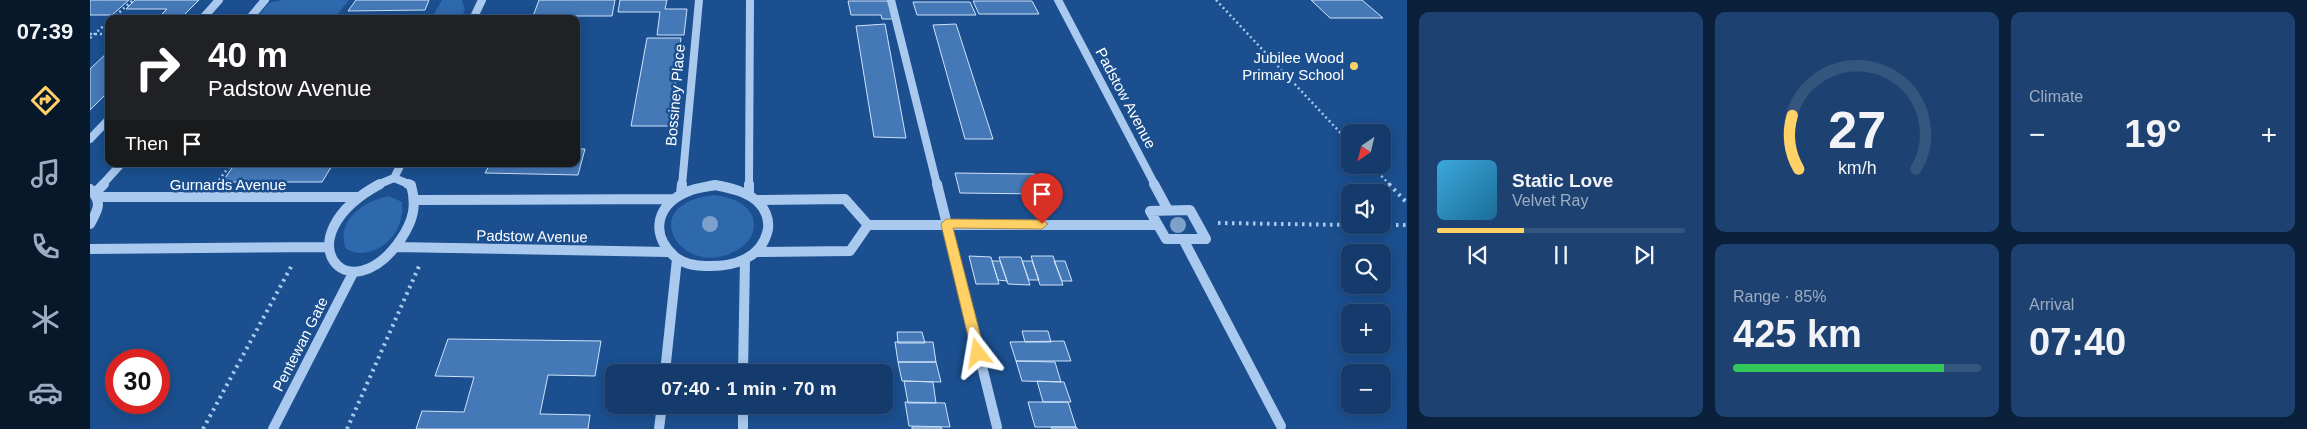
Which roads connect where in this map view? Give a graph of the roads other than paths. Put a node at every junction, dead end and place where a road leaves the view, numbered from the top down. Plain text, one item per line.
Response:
1 (219, 0) edge
2 (265, 0) edge
3 (482, 0) edge
4 (699, 0) edge
5 (750, 0) edge
6 (891, 0) edge
7 (1058, 0) edge
8 (206, 15) edge
9 (252, 15) edge
10 (475, 15) edge
11 (105, 123) edge
12 (90, 139) edge
13 (118, 167) edge
14 (400, 167) edge
15 (394, 178) junction
16 (95, 193) edge
17 (681, 193) junction
18 (749, 194) junction
19 (357, 198) junction
20 (673, 199) junction
21 (416, 200) junction
22 (757, 200) junction
23 (1168, 210) junction
24 (90, 224) edge
25 (946, 224) junction
26 (868, 225) junction
27 (1158, 225) junction
28 (1184, 239) junction
29 (328, 247) junction
30 (395, 247) junction
31 (90, 249) edge
32 (668, 252) junction
33 (757, 252) junction
34 (677, 259) junction
35 (745, 260) junction
36 (353, 273) junction
37 (666, 364) edge
38 (744, 364) edge
39 (661, 414) edge
40 (743, 414) edge
41 (1281, 426) dead end
42 (997, 427) dead end
43 (273, 429) edge
44 (659, 429) edge
45 (743, 429) edge

1 - 8 street
2 - 9 street
3 - 10 street
4 - 17 street, Bossiney Place
5 - 18 street
6 - 25 street
7 - 23 street, Padstow Avenue
11 - 12 street
13 - 16 street
14 - 15 street
15 - 19 street
15 - 21 street
16 - 19 street, Gurnards Avenue
16 - 24 street
17 - 18 street
17 - 20 street
18 - 22 street
19 - 29 street
20 - 21 street
20 - 32 street
21 - 30 street
22 - 26 street
22 - 33 street
23 - 27 street
23 - 28 street
25 - 26 street
25 - 27 street
25 - 42 street
26 - 33 street
27 - 28 street
28 - 41 street
29 - 31 street
29 - 36 street
30 - 32 street, Padstow Avenue
30 - 36 street
32 - 34 street
33 - 35 street
34 - 35 street
34 - 37 street
35 - 38 street
36 - 43 street, Pentewan Gate
39 - 44 street
40 - 45 street

